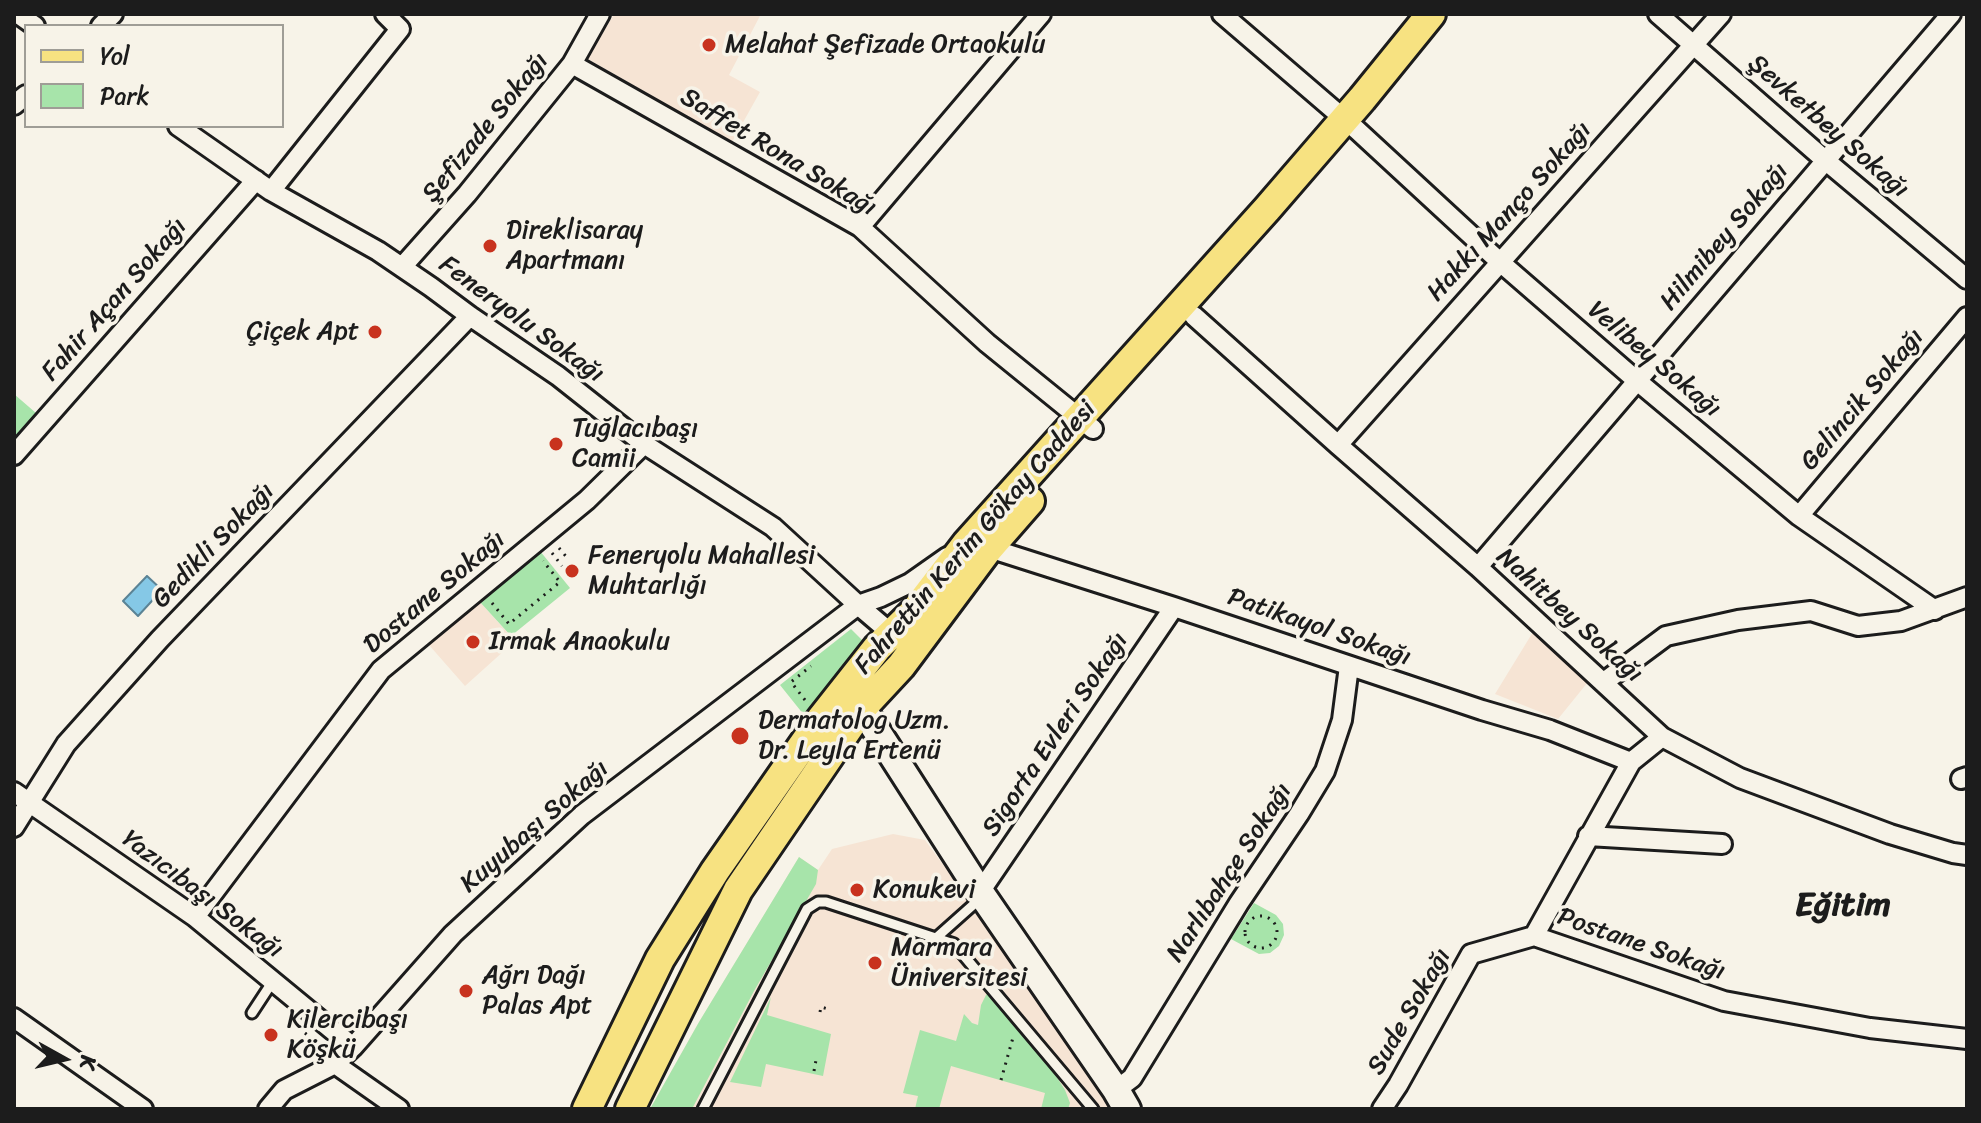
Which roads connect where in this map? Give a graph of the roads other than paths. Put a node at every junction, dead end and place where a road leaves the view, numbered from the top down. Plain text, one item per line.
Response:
1 (385, 14) edge
2 (600, 14) edge
3 (1041, 14) edge
4 (1222, 14) edge
5 (1431, 14) edge
6 (1452, 14) edge
7 (1658, 14) edge
8 (1721, 14) edge
9 (1951, 14) edge
10 (1694, 46) junction
11 (572, 64) junction
12 (1351, 125) junction
13 (181, 128) edge
14 (1825, 160) junction
15 (256, 180) junction
16 (271, 191) junction
17 (860, 227) junction
18 (1500, 262) junction
19 (402, 267) junction
20 (1967, 279) edge
21 (470, 316) junction
22 (1194, 316) junction
23 (1967, 317) edge
24 (1636, 380) junction
25 (1086, 423) junction
26 (644, 444) junction
27 (1338, 445) junction
28 (14, 455) edge
29 (1799, 516) junction
30 (978, 545) junction
31 (1478, 567) junction
32 (1967, 597) edge
33 (858, 605) junction
34 (1174, 607) junction
35 (1935, 610) junction
36 (928, 630) junction
37 (892, 634) junction
38 (1349, 666) junction
39 (1604, 682) junction
40 (862, 708) junction
41 (1662, 737) junction
42 (1631, 762) junction
43 (22, 797) edge
44 (14, 827) edge
45 (1588, 836) junction
46 (1722, 844) dead end
47 (1967, 855) edge
48 (980, 892) junction
49 (195, 917) junction
50 (1534, 936) junction
51 (936, 938) junction
52 (273, 981) junction
53 (252, 1013) dead end
54 (14, 1018) edge
55 (1967, 1039) edge
56 (353, 1047) junction
57 (335, 1064) junction
58 (1121, 1100) edge
59 (1087, 1106) edge
60 (1386, 1108) edge
61 (143, 1109) edge
62 (268, 1109) edge
63 (399, 1109) edge
64 (587, 1109) edge
65 (630, 1109) edge
66 (703, 1109) edge

1 - 16 street
2 - 11 street, Şefizade Sokağı
3 - 17 street
4 - 12 street, Velibey Sokağı
5 - 12 main road, Fahrettin Kerim Gökay Caddesi
6 - 12 main road, Fahrettin Kerim Gökay Caddesi
7 - 10 street, Şevketbey Sokağı
8 - 10 street, Hakkı Manço Sokağı
9 - 14 street, Hilmibey Sokağı
10 - 14 street, Şevketbey Sokağı
10 - 18 street, Hakkı Manço Sokağı
11 - 17 street, Saffet Rona Sokağı
11 - 19 street, Şefizade Sokağı
12 - 18 street, Velibey Sokağı
12 - 22 main road, Fahrettin Kerim Gökay Caddesi
12 - 25 main road, Fahrettin Kerim Gökay Caddesi
13 - 15 street, Feneryolu Sokağı
14 - 20 street, Şevketbey Sokağı
14 - 24 street, Hilmibey Sokağı
15 - 16 street, Feneryolu Sokağı
15 - 28 street, Fahir Açan Sokağı
16 - 19 street, Feneryolu Sokağı
17 - 25 street, Saffet Rona Sokağı
18 - 24 street, Velibey Sokağı
18 - 27 street, Hakkı Manço Sokağı
19 - 21 street, Feneryolu Sokağı
21 - 26 street, Feneryolu Sokağı
21 - 43 street, Gedikli Sokağı
22 - 25 main road, Fahrettin Kerim Gökay Caddesi
22 - 27 street, Nahitbey Sokağı
23 - 29 street, Gelincik Sokağı
24 - 29 street, Velibey Sokağı
24 - 31 street, Hilmibey Sokağı
25 - 30 main road, Fahrettin Kerim Gökay Caddesi
26 - 33 street, Feneryolu Sokağı
26 - 49 street, Dostane Sokağı
27 - 31 street, Nahitbey Sokağı
29 - 35 street, Velibey Sokağı
30 - 33 street, Kuyubaşı Sokağı
30 - 34 street, Patikayol Sokağı
30 - 36 main road, Fahrettin Kerim Gökay Caddesi
30 - 37 main road, Fahrettin Kerim Gökay Caddesi
31 - 39 street, Nahitbey Sokağı
32 - 35 street
33 - 37 street, Feneryolu Sokağı
33 - 56 street, Kuyubaşı Sokağı
34 - 38 street, Patikayol Sokağı
34 - 48 street, Sigorta Evleri Sokağı
35 - 39 street
36 - 37 main road
36 - 40 main road, Fahrettin Kerim Gökay Caddesi
37 - 64 main road, Fahrettin Kerim Gökay Caddesi
38 - 42 street, Patikayol Sokağı
38 - 58 street, Narlıbahçe Sokağı
39 - 41 street, Nahitbey Sokağı
40 - 48 street
40 - 65 main road, Fahrettin Kerim Gökay Caddesi
41 - 42 street, Postane Sokağı
41 - 47 street, Nahitbey Sokağı
42 - 45 street, Postane Sokağı
43 - 44 street, Gedikli Sokağı
43 - 49 street, Yazıcıbaşı Sokağı
45 - 46 street
45 - 50 street, Postane Sokağı
48 - 51 lane
48 - 58 street
49 - 52 street, Yazıcıbaşı Sokağı
50 - 55 street, Postane Sokağı
50 - 60 street, Sude Sokağı
51 - 59 lane
51 - 66 lane
52 - 53 lane
52 - 56 street, Yazıcıbaşı Sokağı
54 - 61 street
56 - 57 street, Kuyubaşı Sokağı
57 - 62 street, Kuyubaşı Sokağı
57 - 63 street

